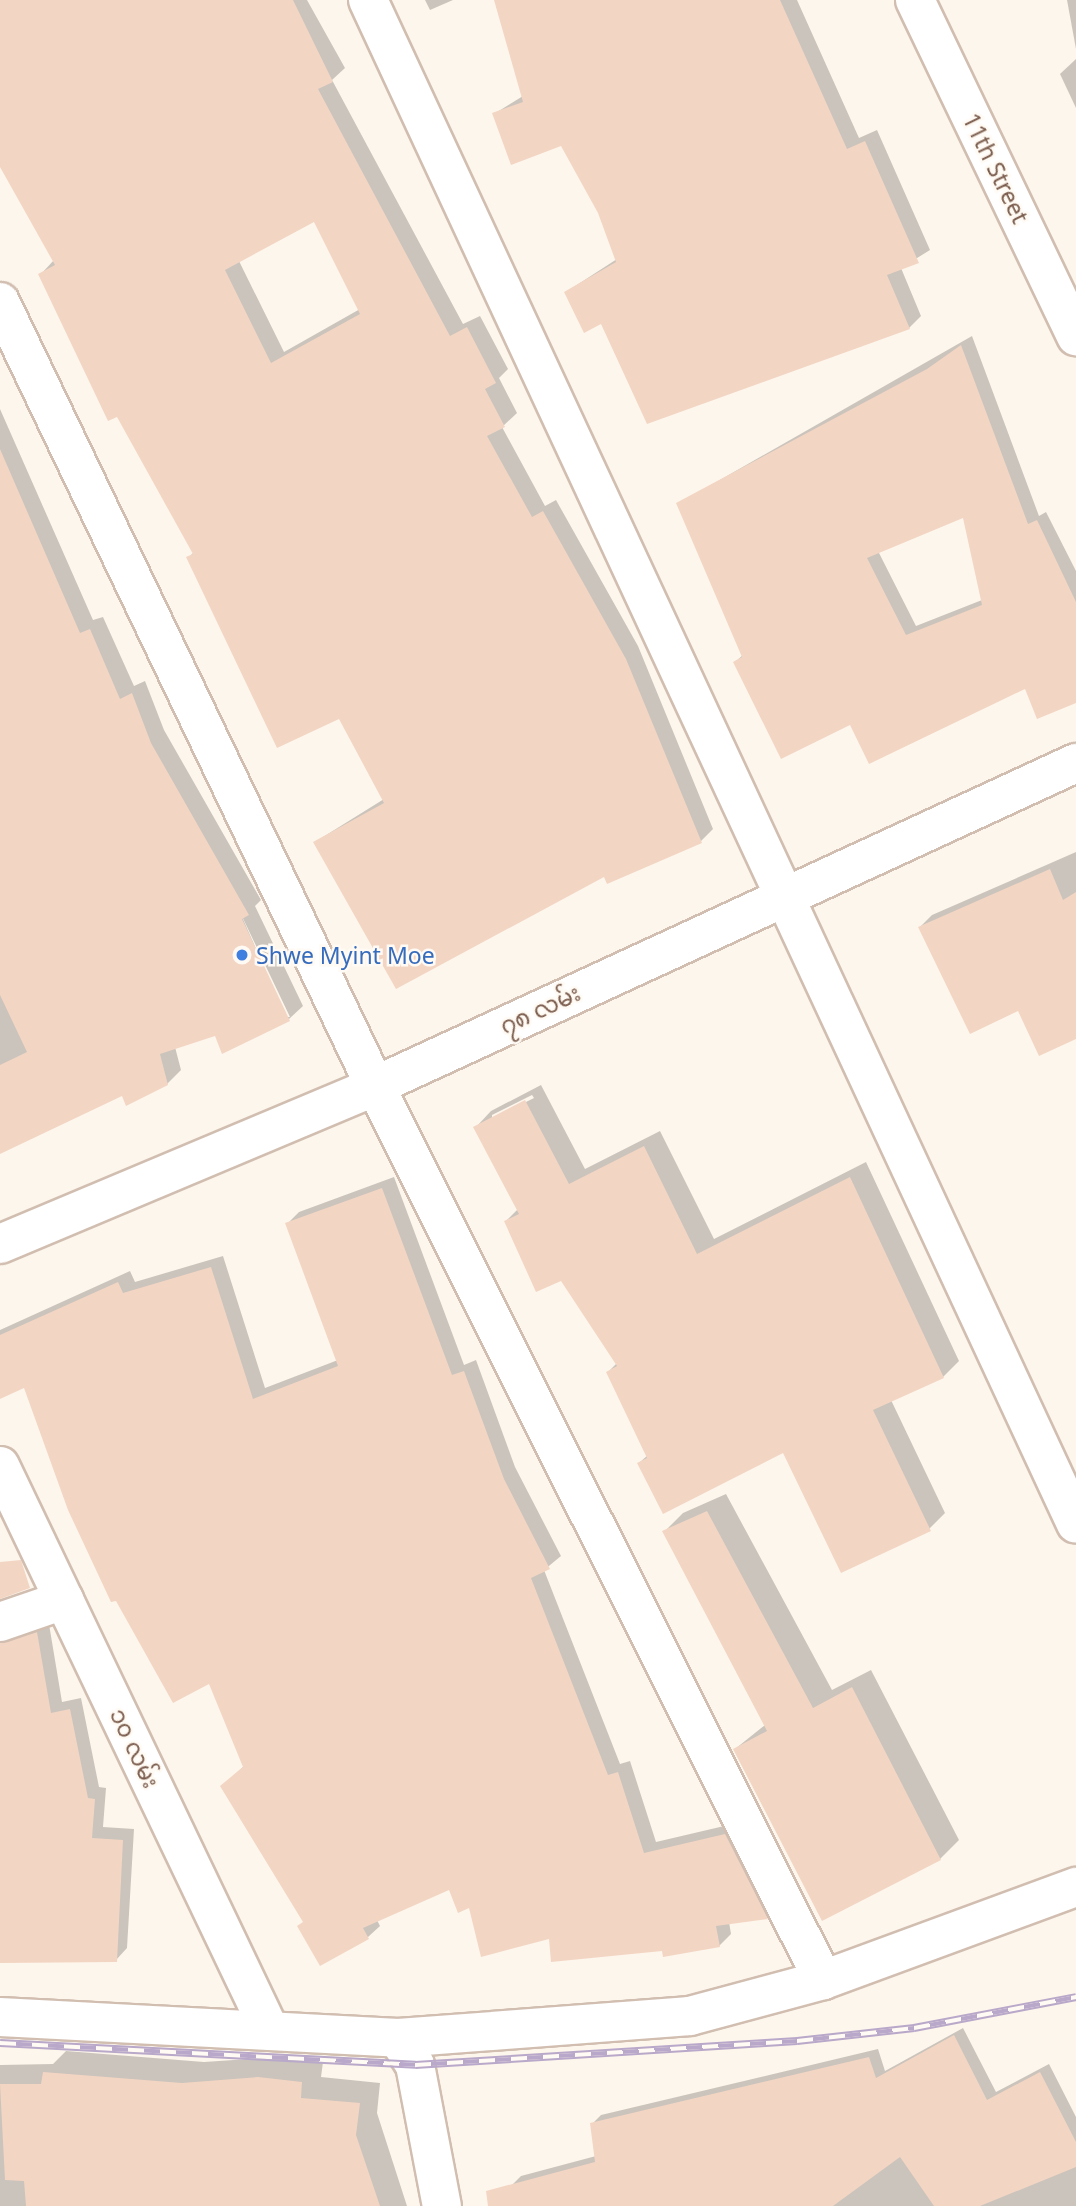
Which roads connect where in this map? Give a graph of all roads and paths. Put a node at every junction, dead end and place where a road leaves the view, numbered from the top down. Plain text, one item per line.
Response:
1 (368, 0) edge
2 (915, 0) edge
3 (0, 302) edge
4 (1076, 335) edge
5 (1076, 763) edge
6 (786, 893) junction
7 (374, 1086) junction
8 (0, 1244) edge
9 (0, 1466) edge
10 (1076, 1524) edge
11 (64, 1600) junction
12 (0, 1622) edge
13 (1076, 1887) edge
14 (823, 1980) junction
15 (0, 2017) edge
16 (270, 2031) junction
17 (398, 2038) junction
18 (442, 2206) edge

1 - 6 street
2 - 4 street, 11th Street
3 - 7 street
5 - 6 street, ၇၈ လမ်း
6 - 7 street, ၇၈ လမ်း
6 - 10 street
7 - 8 street, ၇၈ လမ်း
7 - 14 street
9 - 11 street, ၁၀ လမ်း
11 - 12 street
11 - 16 street, ၁၀ လမ်း
13 - 14 street
14 - 17 street
15 - 16 street
16 - 17 street
17 - 18 street

